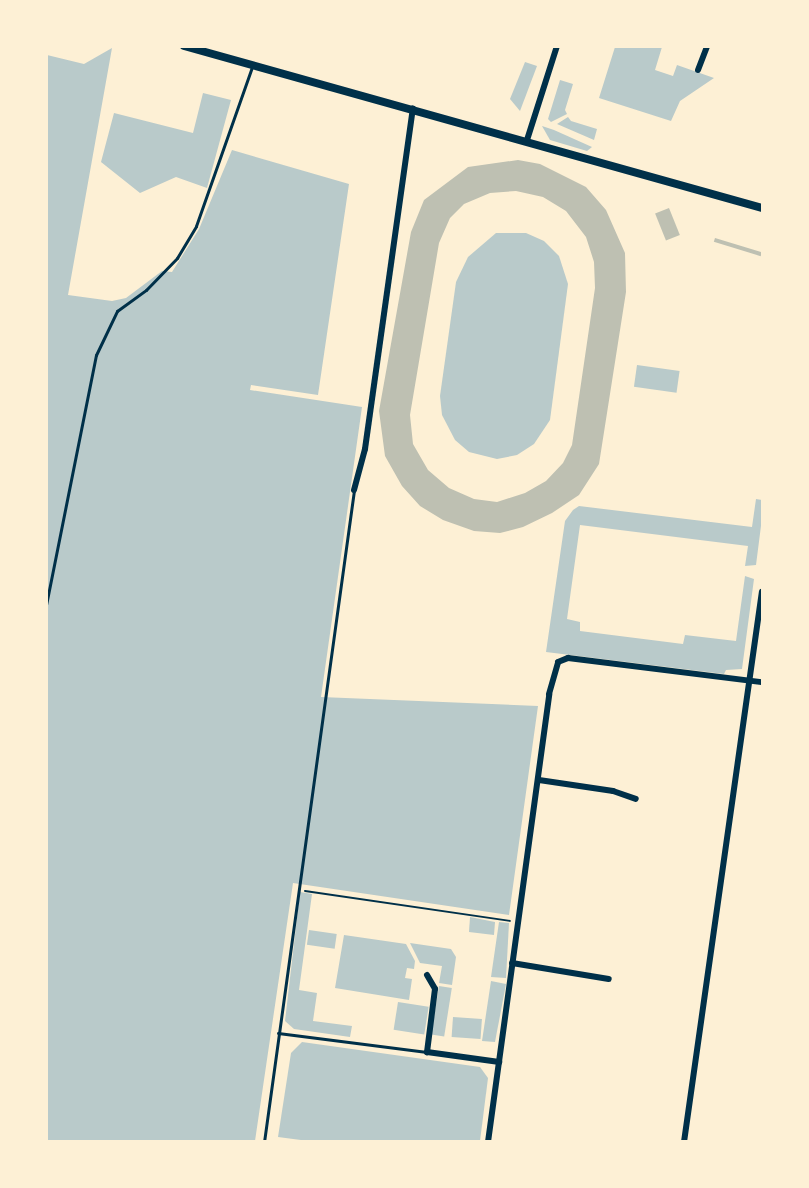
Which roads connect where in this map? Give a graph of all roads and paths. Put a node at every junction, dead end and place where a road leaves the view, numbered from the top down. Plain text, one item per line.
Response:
1 (184, 46) edge
2 (557, 46) edge
3 (707, 46) edge
4 (253, 65) junction
5 (698, 70) dead end
6 (413, 108) junction
7 (527, 140) junction
8 (762, 208) edge
9 (354, 490) joint
10 (762, 591) edge
11 (46, 605) edge
12 (750, 680) junction
13 (762, 682) edge
14 (539, 780) junction
15 (636, 799) dead end
16 (297, 889) junction
17 (518, 922) junction
18 (512, 963) junction
19 (427, 975) dead end
20 (609, 979) dead end
21 (278, 1033) junction
22 (427, 1052) junction
23 (499, 1062) junction
24 (264, 1142) edge
25 (488, 1142) edge
26 (684, 1142) edge

1 - 4 street
2 - 7 street
3 - 5 street
4 - 6 street
4 - 11 lane
6 - 7 street
6 - 9 street
7 - 8 street
9 - 16 lane
10 - 12 street
12 - 13 street
12 - 14 street
12 - 26 street
14 - 15 street
14 - 17 street
16 - 17 path
16 - 21 lane
17 - 18 street
18 - 20 street
18 - 23 street
19 - 22 street
21 - 22 lane
21 - 24 lane
22 - 23 street
23 - 25 street

